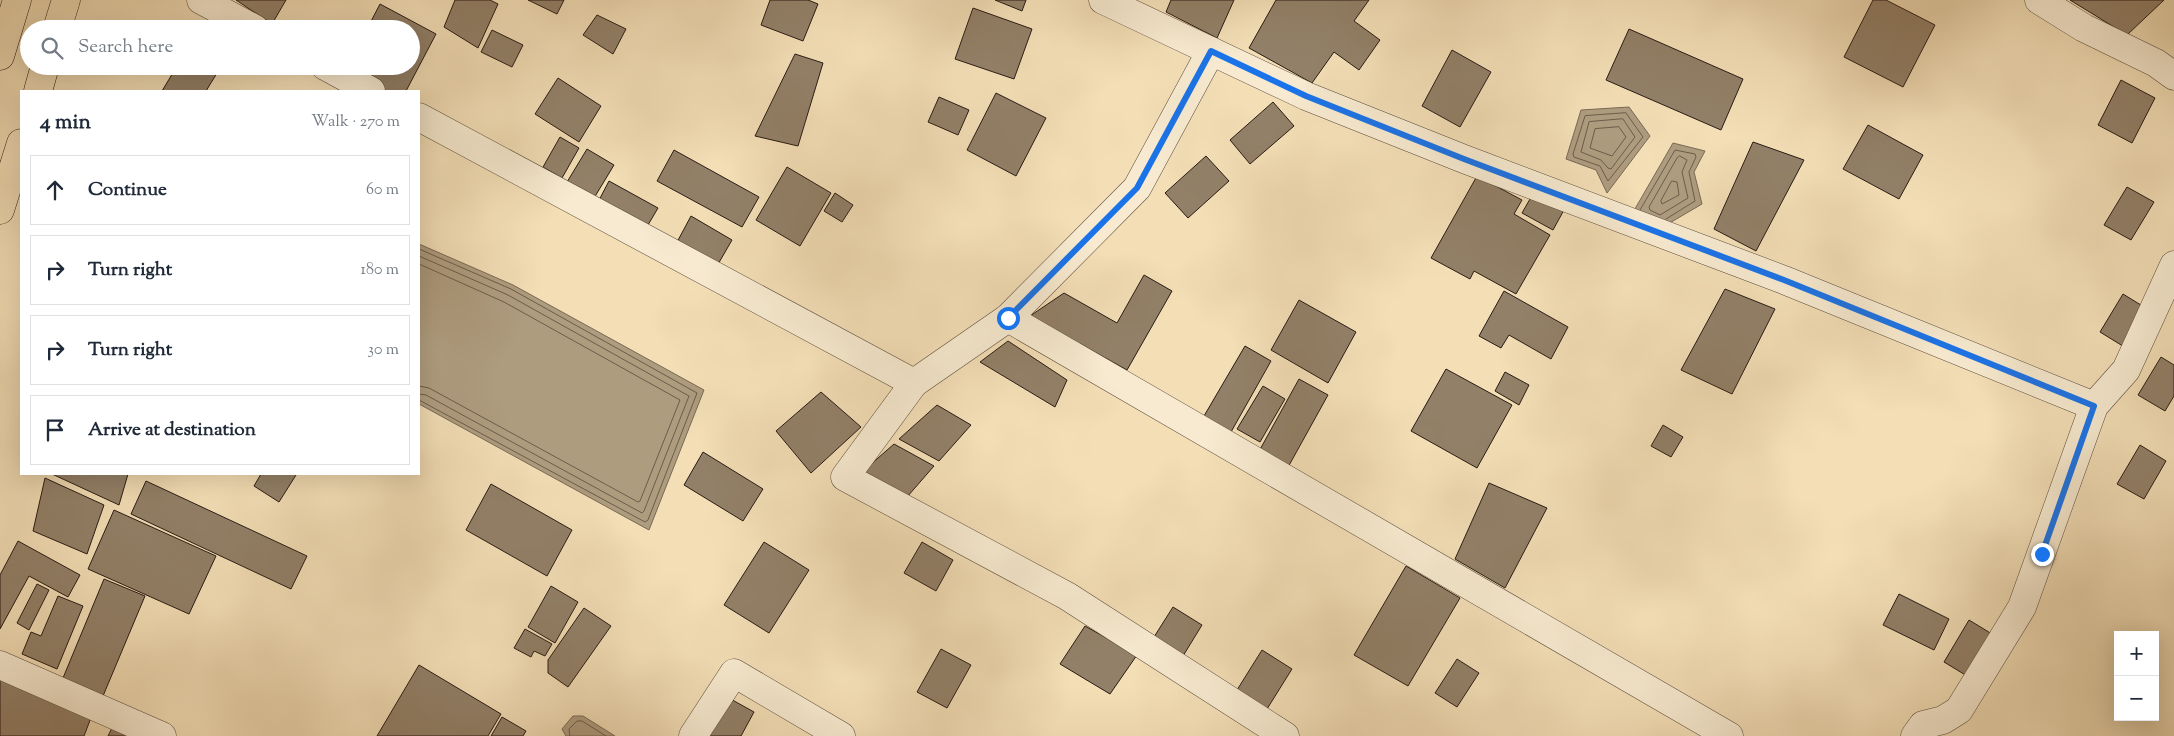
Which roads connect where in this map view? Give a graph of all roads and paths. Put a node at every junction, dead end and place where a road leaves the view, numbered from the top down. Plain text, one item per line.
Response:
1 (17, 0) edge
2 (66, 0) edge
3 (201, 0) edge
4 (1103, 0) edge
5 (2039, 0) edge
6 (60, 20) edge
7 (238, 20) edge
8 (1211, 51) junction
9 (0, 56) edge
10 (42, 75) edge
11 (342, 75) edge
12 (2174, 76) edge
13 (38, 90) edge
14 (369, 90) edge
15 (420, 118) edge
16 (20, 146) edge
17 (0, 210) edge
18 (2174, 265) edge
19 (1008, 318) junction
20 (914, 383) junction
21 (2094, 406) junction
22 (0, 665) edge
23 (162, 736) edge
24 (693, 736) edge
25 (841, 736) edge
26 (1285, 736) edge
27 (1729, 736) edge
28 (1915, 736) edge

1 - 9 highway
2 - 6 highway
3 - 7 street
4 - 8 street
5 - 12 street
8 - 19 street
8 - 21 street
10 - 13 highway
11 - 14 street
15 - 20 street
16 - 17 highway
18 - 21 street
19 - 20 street
19 - 27 street
20 - 26 street
21 - 28 street
22 - 23 street
24 - 25 street

